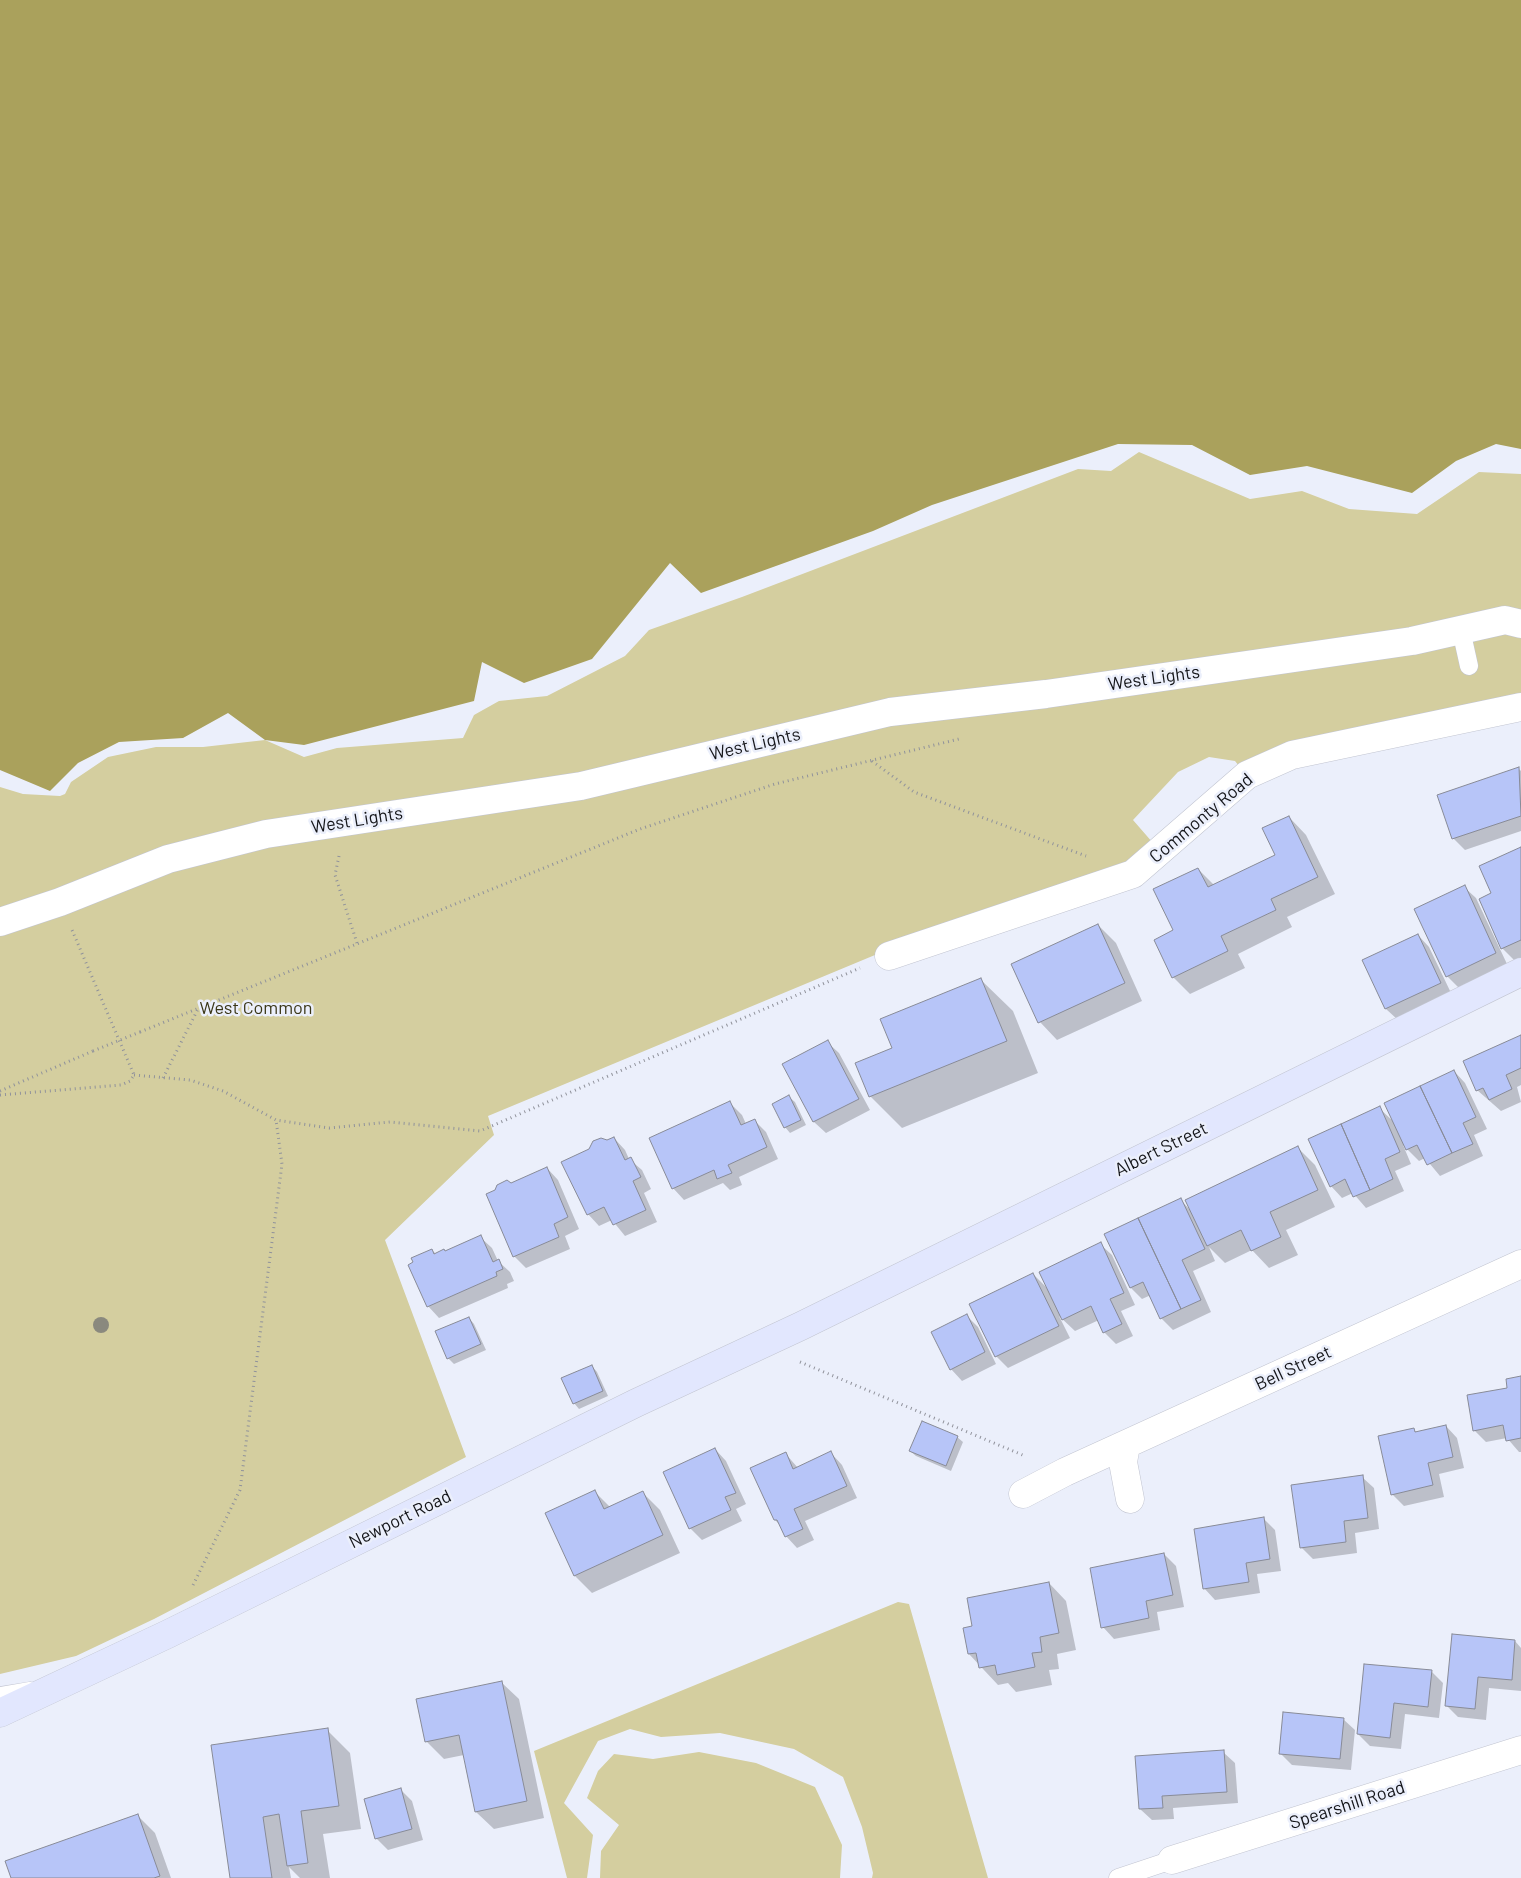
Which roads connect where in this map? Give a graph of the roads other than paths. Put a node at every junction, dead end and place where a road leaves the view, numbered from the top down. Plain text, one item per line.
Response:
1 (1521, 624) edge
2 (1461, 630) junction
3 (1469, 666) dead end
4 (1521, 707) edge
5 (0, 922) edge
6 (888, 956) road end
7 (1521, 972) edge
8 (1521, 1264) edge
9 (801, 1326) joint
10 (1126, 1445) junction
11 (1023, 1494) dead end
12 (1130, 1499) dead end
13 (55, 1687) junction
14 (0, 1696) edge
15 (0, 1713) edge
16 (1521, 1750) edge
17 (1172, 1860) joint
18 (1118, 1878) edge

1 - 2 street, West Lights
2 - 3 lane
2 - 5 street, West Lights
4 - 6 street, Commonty Road
7 - 9 main road, Albert Street
8 - 10 street, Bell Street
9 - 13 main road, Newport Road
10 - 11 street, Bell Street
10 - 12 street
13 - 14 lane
13 - 15 main road, Newport Road
16 - 17 street, Spearshill Road
17 - 18 lane

